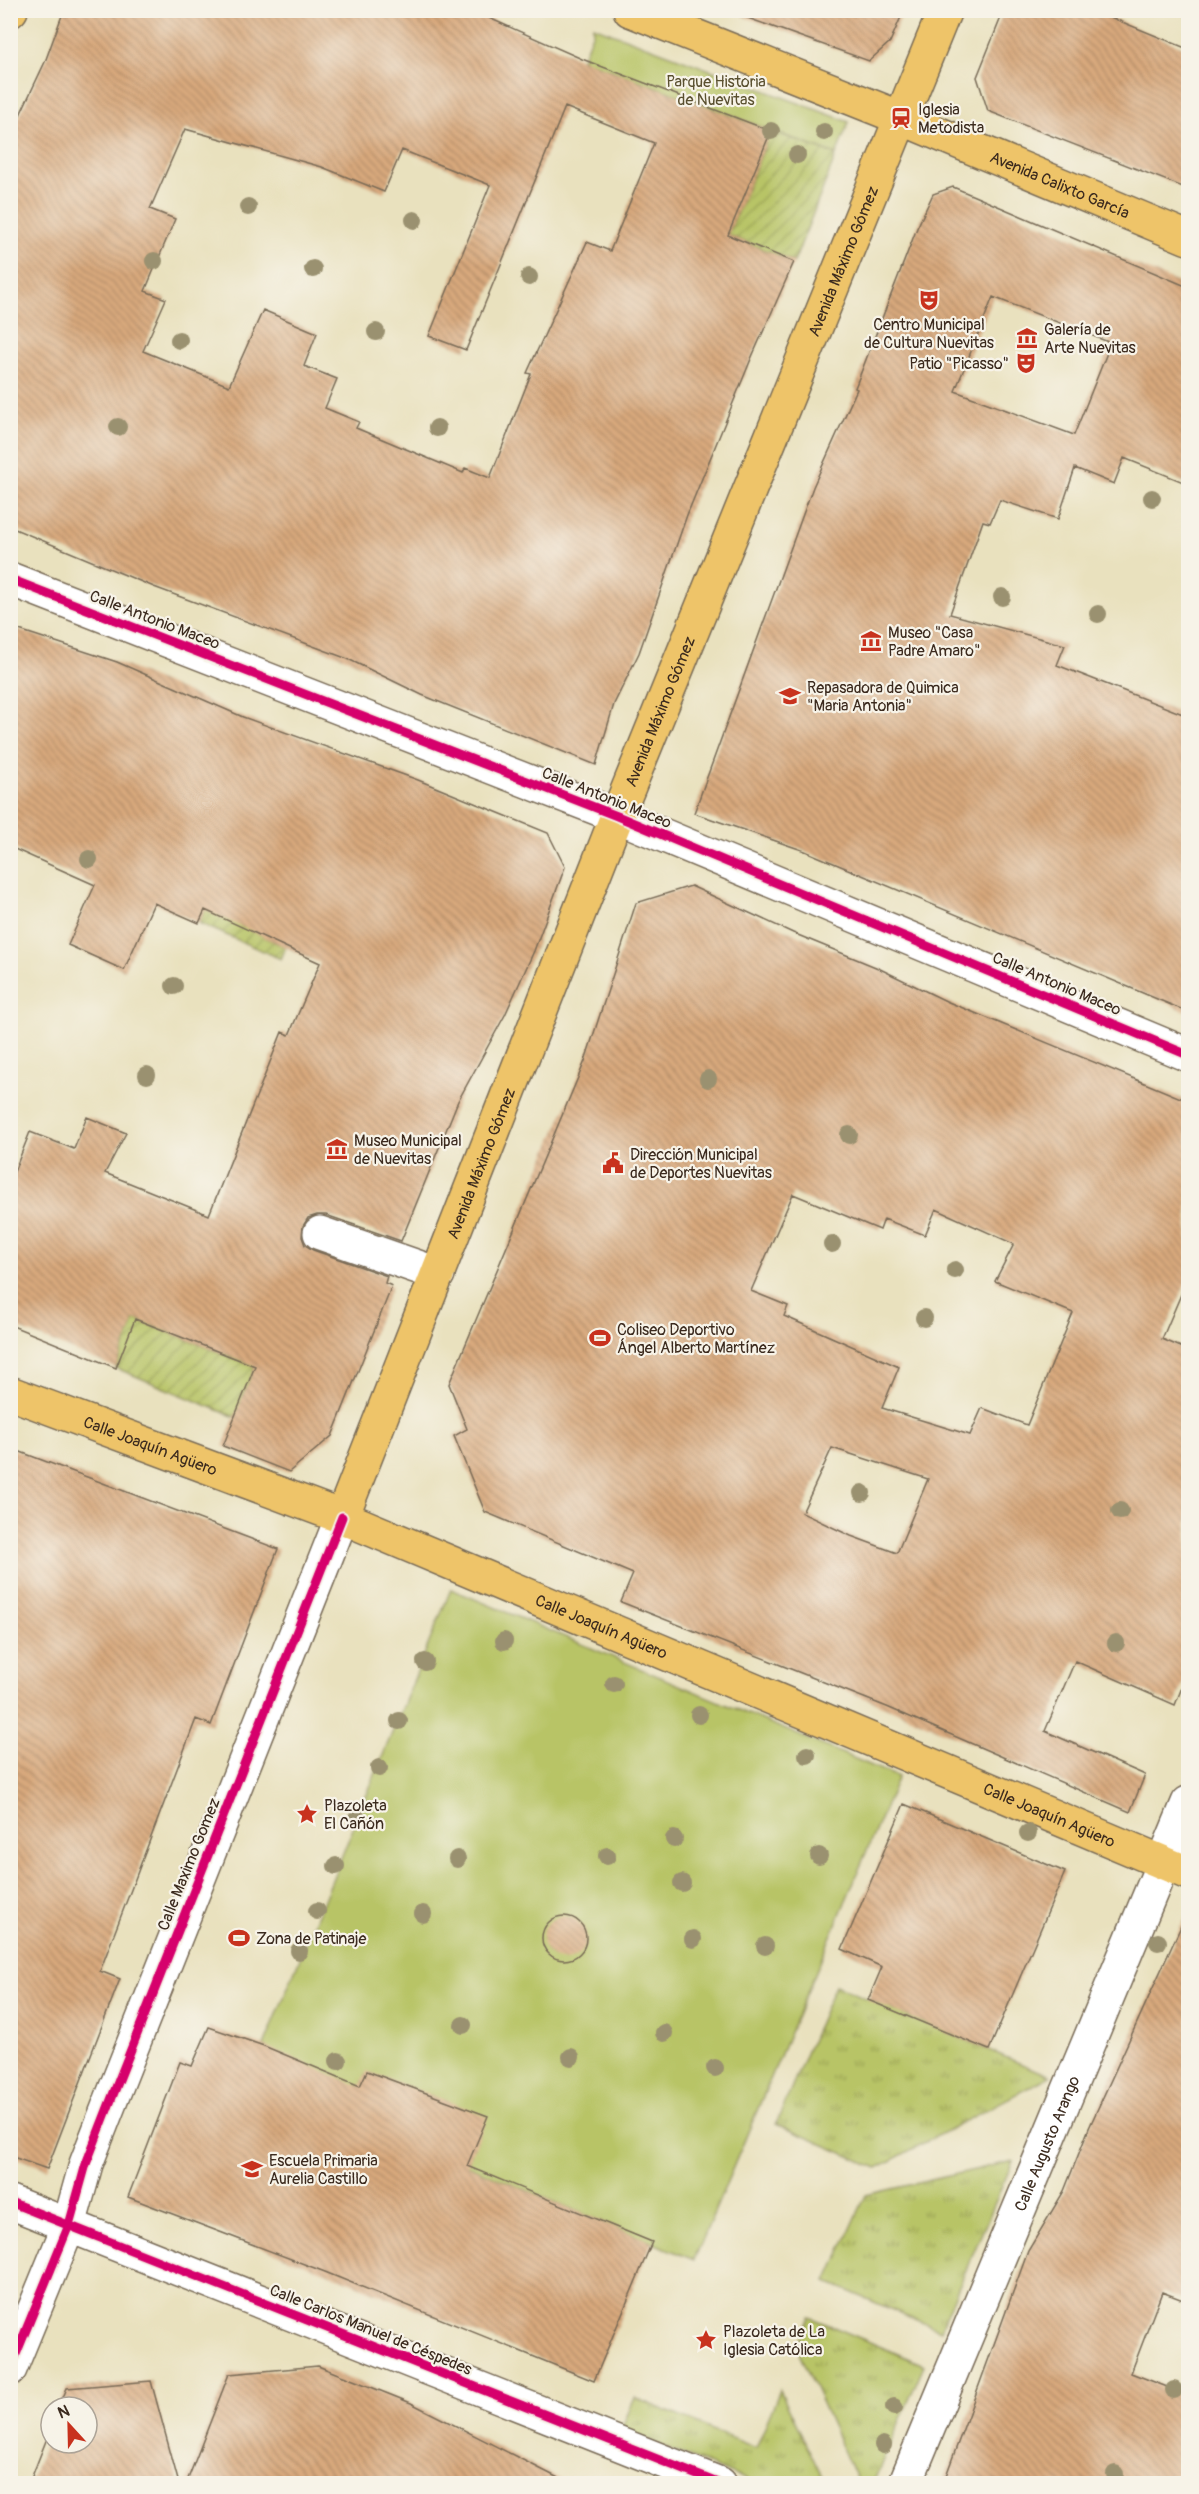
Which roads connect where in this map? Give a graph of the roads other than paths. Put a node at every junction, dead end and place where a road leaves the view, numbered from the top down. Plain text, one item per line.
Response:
1 (630, 10) edge
2 (945, 10) edge
3 (902, 118) junction
4 (1188, 238) edge
5 (10, 579) edge
6 (617, 816) junction
7 (1188, 1055) edge
8 (320, 1233) dead end
9 (438, 1274) junction
10 (10, 1393) edge
11 (342, 1517) junction
12 (1188, 1803) edge
13 (1176, 1868) edge
14 (10, 2202) edge
15 (69, 2225) junction
16 (10, 2369) edge
17 (720, 2484) edge
18 (905, 2484) edge

1 - 3 main road, Avenida Calixto García
2 - 3 main road, Avenida Máximo Gómez
3 - 4 main road, Avenida Calixto García
3 - 6 main road, Avenida Máximo Gómez
5 - 6 street, Calle Antonio Maceo
6 - 7 street, Calle Antonio Maceo
6 - 9 main road, Avenida Máximo Gómez
8 - 9 street
9 - 11 main road, Avenida Máximo Gómez
10 - 11 main road, Calle Joaquín Agüero
11 - 13 main road, Calle Joaquín Agüero
11 - 15 street, Calle Maximo Gomez
12 - 13 street, Calle Augusto Arango
13 - 18 street, Calle Augusto Arango
14 - 15 street, Calle Carlos Manuel de Céspedes
15 - 16 street, Calle Maximo Gomez
15 - 17 street, Calle Carlos Manuel de Céspedes

